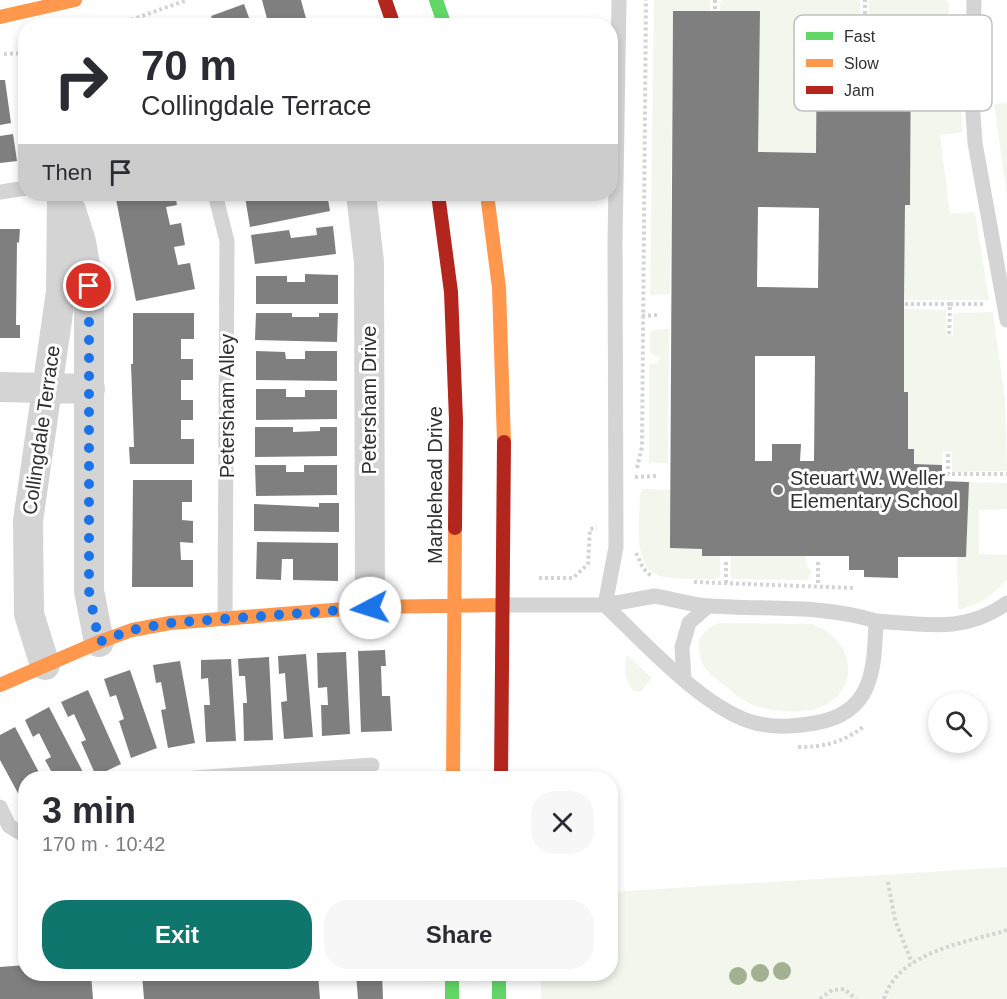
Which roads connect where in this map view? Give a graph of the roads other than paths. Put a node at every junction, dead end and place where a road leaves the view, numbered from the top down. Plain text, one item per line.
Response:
1 (75, 0) edge
2 (385, 0) edge
3 (436, 0) edge
4 (619, 0) edge
5 (974, 0) edge
6 (17, 14) edge
7 (974, 15) edge
8 (391, 18) edge
9 (442, 18) edge
10 (618, 60) edge
11 (973, 111) edge
12 (18, 189) edge
13 (0, 192) edge
14 (64, 201) edge
15 (66, 201) edge
16 (217, 201) edge
17 (362, 201) edge
18 (439, 201) edge
19 (488, 201) edge
20 (616, 201) edge
21 (1007, 320) edge
22 (0, 387) edge
23 (46, 387) junction
24 (90, 389) junction
25 (1007, 603) edge
26 (454, 605) junction
27 (502, 605) junction
28 (605, 605) junction
29 (708, 606) junction
30 (370, 608) junction
31 (225, 619) junction
32 (876, 621) junction
33 (99, 642) junction
34 (45, 665) junction
35 (684, 680) junction
36 (0, 685) edge
37 (372, 765) dead end
38 (290, 771) edge
39 (453, 771) edge
40 (501, 771) edge
41 (0, 807) edge
42 (18, 831) edge
43 (452, 981) edge
44 (499, 981) edge
45 (452, 999) edge
46 (499, 999) edge

1 - 6 street
2 - 8 street
3 - 9 street
4 - 10 lane
5 - 7 lane
11 - 21 lane
12 - 13 lane
14 - 23 street, Collingdale Terrace
15 - 24 street, Collingdale Terrace
16 - 31 lane, Petersham Alley
17 - 30 street, Petersham Drive
18 - 26 street, Marblehead Drive
19 - 27 street
20 - 28 lane
22 - 23 street
23 - 24 street
23 - 34 street, Collingdale Terrace
24 - 33 street, Collingdale Terrace
25 - 32 lane
26 - 27 street
26 - 30 street
26 - 39 street, Marblehead Drive
27 - 28 lane
27 - 40 street
28 - 29 lane
28 - 35 lane
29 - 32 lane
29 - 35 lane
30 - 31 street
31 - 33 street
32 - 35 lane
33 - 34 street
34 - 36 street
37 - 38 lane
41 - 42 lane
43 - 45 street
44 - 46 street

